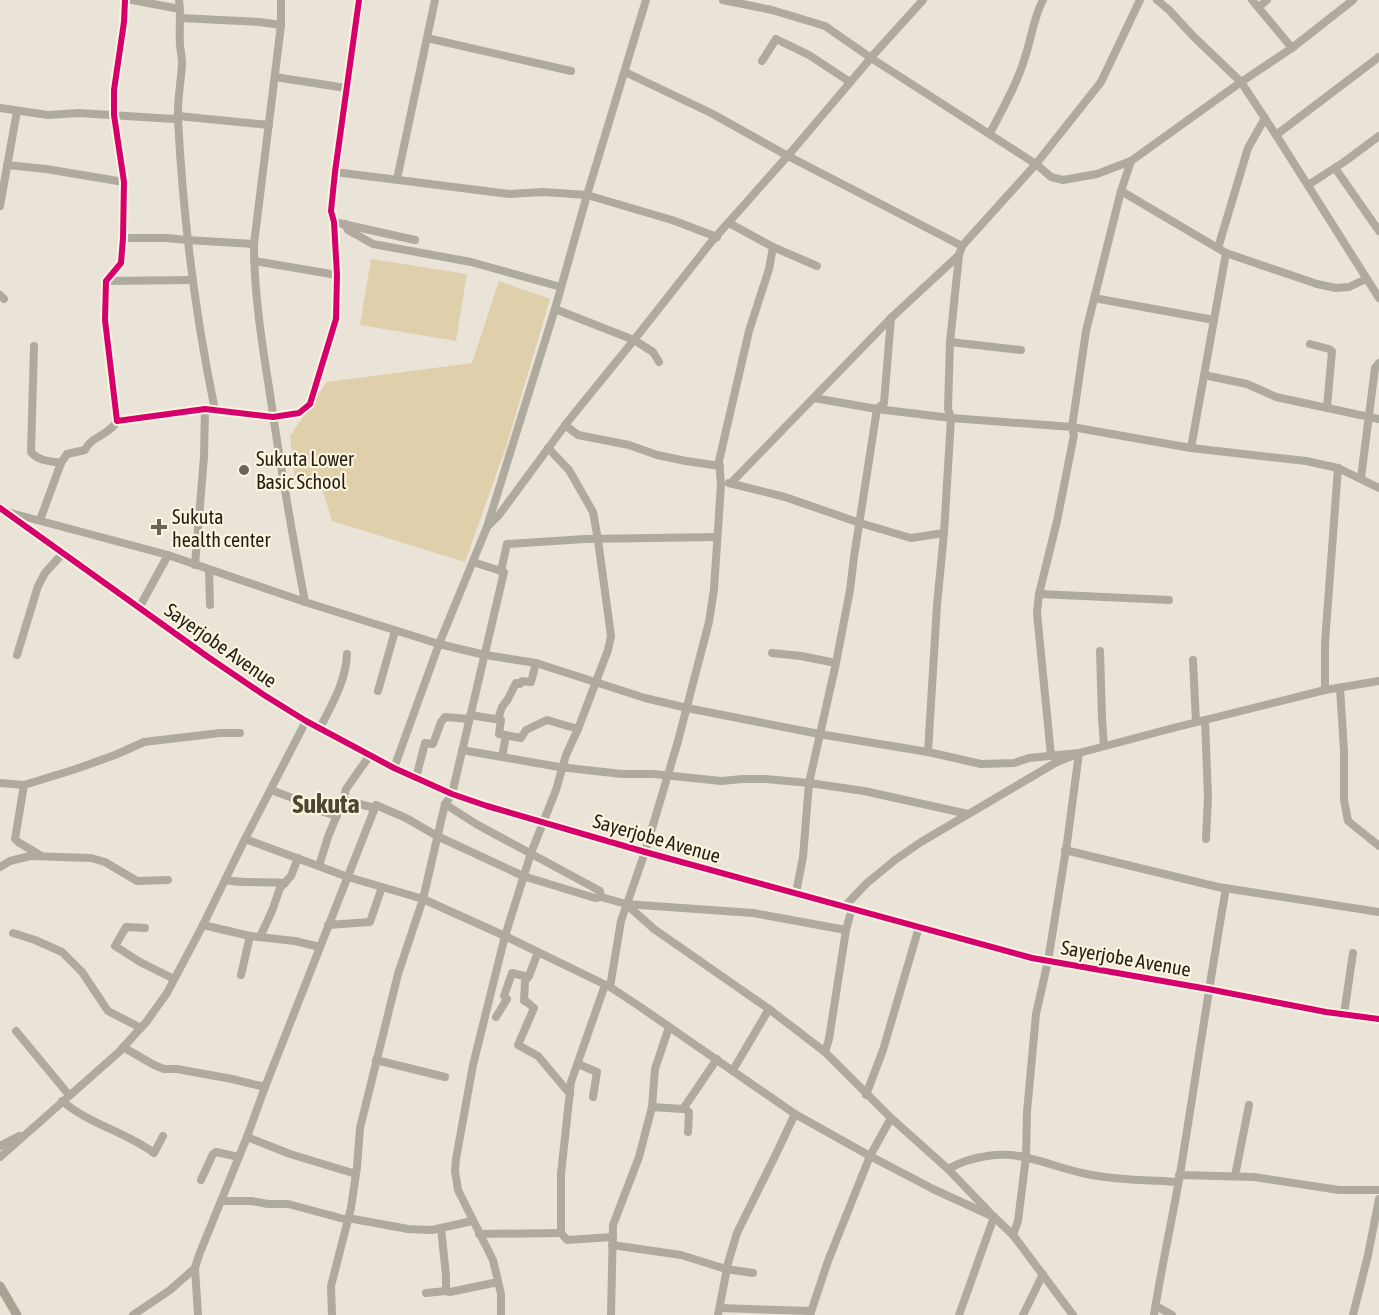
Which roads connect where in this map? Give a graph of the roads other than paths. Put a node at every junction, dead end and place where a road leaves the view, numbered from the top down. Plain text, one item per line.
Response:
1 (125, 0) edge
2 (132, 0) edge
3 (179, 0) edge
4 (281, 0) edge
5 (359, 0) edge
6 (435, 0) edge
7 (646, 0) edge
8 (723, 0) edge
9 (923, 0) edge
10 (1043, 0) edge
11 (1140, 0) edge
12 (1157, 0) edge
13 (1252, 0) edge
14 (1267, 0) edge
15 (1353, 0) edge
16 (1259, 7) junction
17 (180, 9) junction
18 (181, 18) junction
19 (281, 25) junction
20 (427, 38) junction
21 (1292, 48) junction
22 (1379, 57) edge
23 (871, 58) junction
24 (762, 61) dead end
25 (571, 71) dead end
26 (625, 72) junction
27 (274, 77) junction
28 (850, 82) junction
29 (1241, 82) junction
30 (346, 88) junction
31 (0, 108) edge
32 (17, 111) junction
33 (114, 114) junction
34 (178, 116) junction
35 (1265, 118) junction
36 (269, 125) junction
37 (990, 133) junction
38 (1276, 135) junction
39 (1379, 136) edge
40 (788, 156) junction
41 (1131, 161) junction
42 (1036, 164) junction
43 (7, 165) junction
44 (1335, 168) junction
45 (335, 172) junction
46 (397, 179) junction
47 (124, 182) junction
48 (1308, 185) junction
49 (1121, 191) junction
50 (587, 195) junction
51 (0, 206) edge
52 (334, 222) junction
53 (729, 223) junction
54 (345, 224) junction
55 (1379, 231) edge
56 (717, 237) junction
57 (123, 238) junction
58 (187, 240) junction
59 (415, 240) dead end
60 (254, 244) junction
61 (962, 246) junction
62 (774, 247) junction
63 (1222, 251) junction
64 (958, 255) junction
65 (254, 261) junction
66 (817, 266) dead end
67 (337, 275) junction
68 (1366, 279) junction
69 (192, 280) junction
70 (106, 281) junction
71 (561, 287) junction
72 (1094, 298) junction
73 (1379, 298) edge
74 (555, 309) junction
75 (891, 318) junction
76 (1214, 320) junction
77 (634, 340) junction
78 (950, 342) junction
79 (1310, 344) dead end
80 (34, 346) dead end
81 (1021, 350) dead end
82 (659, 362) dead end
83 (1379, 363) edge
84 (1204, 375) junction
85 (814, 398) junction
86 (1326, 407) junction
87 (205, 409) junction
88 (878, 409) junction
89 (215, 410) junction
90 (273, 417) junction
91 (1369, 417) junction
92 (951, 418) junction
93 (1379, 419) edge
94 (117, 421) junction
95 (565, 425) junction
96 (1072, 427) junction
97 (548, 448) junction
98 (1191, 448) junction
99 (61, 463) junction
100 (720, 465) junction
101 (1338, 468) junction
102 (1361, 478) junction
103 (731, 483) junction
104 (722, 484) junction
105 (1379, 488) edge
106 (1, 510) edge
107 (40, 520) junction
108 (860, 523) junction
109 (487, 527) junction
110 (944, 533) junction
111 (717, 537) junction
112 (598, 540) junction
113 (62, 554) junction
114 (168, 555) junction
115 (473, 562) junction
116 (195, 565) junction
117 (209, 570) junction
118 (501, 571) junction
119 (1039, 594) junction
120 (1169, 600) dead end
121 (305, 602) junction
122 (210, 604) dead end
123 (139, 608) junction
124 (395, 631) junction
125 (440, 644) junction
126 (1100, 651) dead end
127 (772, 653) dead end
128 (347, 654) dead end
129 (17, 655) dead end
130 (485, 655) junction
131 (1194, 660) dead end
132 (536, 663) junction
133 (836, 663) junction
134 (1379, 681) edge
135 (596, 683) junction
136 (1340, 688) junction
137 (1325, 690) junction
138 (378, 692) dead end
139 (687, 708) junction
140 (470, 717) junction
141 (498, 719) junction
142 (306, 721) junction
143 (1201, 721) junction
144 (320, 728) junction
145 (578, 729) junction
146 (240, 733) dead end
147 (819, 734) junction
148 (506, 735) junction
149 (1104, 746) junction
150 (462, 750) junction
151 (928, 752) junction
152 (1079, 753) junction
153 (370, 755) junction
154 (1051, 756) junction
155 (502, 757) junction
156 (562, 767) junction
157 (394, 768) junction
158 (668, 775) junction
159 (416, 778) junction
160 (0, 783) edge
161 (809, 783) junction
162 (24, 785) junction
163 (271, 790) junction
164 (452, 794) junction
165 (344, 800) junction
166 (445, 804) junction
167 (375, 808) junction
168 (968, 814) junction
169 (337, 816) junction
170 (543, 823) junction
171 (437, 836) junction
172 (1206, 839) dead end
173 (245, 840) junction
174 (1379, 846) edge
175 (1065, 850) junction
176 (645, 852) junction
177 (531, 853) junction
178 (42, 857) junction
179 (298, 858) junction
180 (319, 866) junction
181 (0, 867) edge
182 (523, 876) junction
183 (348, 878) junction
184 (168, 880) dead end
185 (225, 880) junction
186 (285, 883) junction
187 (382, 887) junction
188 (1226, 888) junction
189 (796, 893) junction
190 (602, 897) junction
191 (423, 899) junction
192 (626, 904) junction
193 (848, 908) junction
194 (1379, 912) edge
195 (203, 925) junction
196 (328, 925) junction
197 (919, 927) junction
198 (146, 928) dead end
199 (846, 930) junction
200 (13, 933) dead end
201 (250, 936) junction
202 (505, 936) junction
203 (260, 937) junction
204 (320, 947) junction
205 (538, 952) junction
206 (1353, 953) dead end
207 (1048, 961) junction
208 (241, 975) dead end
209 (528, 977) junction
210 (174, 979) junction
211 (607, 986) junction
212 (1208, 989) junction
213 (770, 1009) junction
214 (1344, 1014) junction
215 (496, 1017) dead end
216 (1379, 1019) edge
217 (669, 1026) junction
218 (141, 1028) junction
219 (16, 1030) dead end
220 (123, 1047) junction
221 (825, 1052) junction
222 (717, 1059) junction
223 (376, 1060) junction
224 (578, 1064) junction
225 (733, 1070) junction
226 (445, 1077) dead end
227 (265, 1087) junction
228 (570, 1094) junction
229 (866, 1095) junction
230 (593, 1097) dead end
231 (65, 1098) junction
232 (1249, 1106) dead end
233 (652, 1107) junction
234 (684, 1108) junction
235 (795, 1114) junction
236 (891, 1118) junction
237 (29, 1132) junction
238 (688, 1132) dead end
239 (164, 1136) dead end
240 (247, 1137) junction
241 (0, 1146) edge
242 (0, 1156) edge
243 (870, 1156) junction
244 (239, 1157) junction
245 (1026, 1157) junction
246 (948, 1168) junction
247 (356, 1174) junction
248 (1235, 1176) junction
249 (1179, 1179) junction
250 (201, 1180) dead end
251 (1379, 1190) edge
252 (1379, 1199) edge
253 (221, 1201) junction
254 (994, 1217) junction
255 (348, 1219) junction
256 (472, 1221) junction
257 (441, 1228) junction
258 (561, 1233) junction
259 (480, 1234) junction
260 (1013, 1235) junction
261 (613, 1241) junction
262 (195, 1268) junction
263 (726, 1269) junction
264 (753, 1274) dead end
265 (1043, 1274) junction
266 (498, 1282) junction
267 (0, 1286) edge
268 (446, 1291) junction
269 (426, 1293) dead end
270 (1155, 1311) edge
271 (719, 1312) edge
272 (811, 1313) edge
273 (17, 1315) edge
274 (134, 1315) edge
275 (198, 1315) edge
276 (332, 1315) edge
277 (501, 1315) edge
278 (611, 1315) edge
279 (958, 1315) edge
280 (1023, 1315) edge
281 (1073, 1315) edge
282 (1172, 1315) edge
283 (1353, 1315) edge

1 - 33 street
2 - 17 street
3 - 17 street
4 - 19 street
5 - 30 street
6 - 20 street
7 - 26 street
8 - 23 street
9 - 23 street
10 - 37 street
11 - 42 street
12 - 29 street
13 - 16 street
14 - 16 street
15 - 21 street
16 - 21 street
17 - 18 street
18 - 19 street
18 - 34 street
19 - 27 street
20 - 25 street
20 - 46 street
21 - 29 street
22 - 38 street
23 - 28 street
23 - 37 street
24 - 28 street
26 - 40 street
26 - 50 street
27 - 30 street
27 - 36 street
28 - 40 street
29 - 35 street
29 - 41 street
30 - 45 street
31 - 32 street
32 - 33 street
32 - 43 street
33 - 34 street
33 - 47 street
34 - 36 street
34 - 58 street
35 - 38 street
35 - 63 street
36 - 60 street
37 - 42 street
38 - 48 street
39 - 44 street
40 - 53 street
40 - 61 street
41 - 42 street
41 - 49 street
42 - 61 street
43 - 47 street
43 - 51 street
44 - 48 street
44 - 55 street
45 - 46 street
45 - 52 street
46 - 50 street
47 - 57 street
48 - 68 street
49 - 63 street
49 - 72 street
50 - 56 street
50 - 71 street
52 - 54 street
52 - 67 street
53 - 56 street
53 - 62 street
54 - 59 street
54 - 71 street
56 - 77 street
57 - 58 street
57 - 70 street
58 - 60 street
58 - 69 street
60 - 65 street
61 - 64 street
62 - 66 street
62 - 100 street
63 - 68 street
63 - 76 street
64 - 75 street
64 - 78 street
65 - 67 street
65 - 90 street
67 - 90 street
68 - 73 street
69 - 70 street
69 - 89 street
70 - 94 street
71 - 74 street
72 - 76 street
72 - 96 street
74 - 77 street
74 - 109 street
75 - 85 street
75 - 88 street
76 - 84 street
77 - 82 street
77 - 95 street
78 - 81 street
78 - 92 street
79 - 86 street
80 - 99 street
83 - 91 street
84 - 86 street
84 - 98 street
85 - 88 street
85 - 103 street
86 - 91 street
87 - 89 street
87 - 94 street
87 - 116 street
88 - 92 street
88 - 108 street
89 - 90 street
90 - 121 street
91 - 93 street
91 - 102 street
92 - 96 street
92 - 110 street
94 - 99 street
95 - 97 street
95 - 100 street
96 - 98 street
96 - 119 street
97 - 109 street
97 - 112 street
98 - 101 street
99 - 107 street
100 - 104 street
101 - 102 street
101 - 137 street
102 - 105 street
103 - 104 street
103 - 108 street
104 - 111 street
106 - 107 street
106 - 113 street, Sayerjobe Avenue
107 - 114 street
108 - 110 street
108 - 133 street
109 - 115 street
110 - 151 street
111 - 112 street
111 - 139 street
112 - 118 street
112 - 135 street
113 - 123 street, Sayerjobe Avenue
113 - 129 street
114 - 116 street
114 - 123 street
115 - 118 street
115 - 125 street
116 - 117 street
117 - 121 street
117 - 122 street
118 - 130 street
119 - 120 street
119 - 154 street
121 - 124 street
123 - 142 street, Sayerjobe Avenue
124 - 125 street
124 - 138 street
125 - 130 street
125 - 157 street
126 - 149 street
127 - 133 street
128 - 144 street
130 - 132 street
130 - 140 street
131 - 143 street
132 - 135 street
132 - 141 street
133 - 147 street
134 - 136 street
135 - 139 street
135 - 145 street
136 - 137 street
136 - 174 street
137 - 143 street
139 - 147 street
139 - 158 street
140 - 141 street
140 - 150 street
140 - 159 street
141 - 148 street
142 - 144 street, Sayerjobe Avenue
142 - 163 street
143 - 149 street
143 - 172 street
144 - 153 street, Sayerjobe Avenue
145 - 148 street
145 - 156 street
146 - 162 street
147 - 151 street
147 - 161 street
148 - 155 street
149 - 152 street
150 - 155 street
150 - 164 street
151 - 154 street
152 - 154 street
152 - 168 street
152 - 175 street
153 - 157 street, Sayerjobe Avenue
153 - 165 street
155 - 156 street
156 - 158 street
156 - 170 street
157 - 159 street, Sayerjobe Avenue
158 - 161 street
158 - 176 street
159 - 164 street, Sayerjobe Avenue
160 - 162 street
161 - 168 street
161 - 189 street
162 - 178 street
163 - 169 street
163 - 173 street
164 - 166 street
164 - 170 street, Sayerjobe Avenue
165 - 167 street
165 - 169 street
166 - 171 street
166 - 177 street
167 - 171 street
167 - 183 street
168 - 193 street
169 - 180 street
170 - 176 street, Sayerjobe Avenue
170 - 177 street
171 - 182 street
171 - 191 street
173 - 179 street
173 - 185 street
175 - 188 street
175 - 207 street
176 - 189 street, Sayerjobe Avenue
176 - 192 street
177 - 182 street
177 - 190 street
178 - 181 street
178 - 184 street
179 - 180 street
179 - 186 street
180 - 183 street
182 - 190 street
182 - 202 street
183 - 187 street
183 - 196 street
185 - 186 street
185 - 195 street
186 - 203 street
187 - 191 street
187 - 196 street
188 - 194 street
188 - 212 street
189 - 193 street, Sayerjobe Avenue
190 - 192 street
191 - 202 street
191 - 223 street
192 - 199 street
192 - 211 street
192 - 213 street
193 - 197 street, Sayerjobe Avenue
193 - 199 street
195 - 201 street
195 - 210 street
196 - 204 street
197 - 207 street, Sayerjobe Avenue
197 - 229 street
198 - 210 street
199 - 221 street
200 - 218 street
201 - 203 street
201 - 208 street
202 - 205 street
202 - 256 street
203 - 204 street
204 - 227 street
205 - 209 street
205 - 211 street
206 - 214 street
207 - 212 street, Sayerjobe Avenue
207 - 245 street
209 - 215 street
209 - 228 street
210 - 218 street
211 - 217 street
211 - 224 street
212 - 214 street, Sayerjobe Avenue
212 - 249 street
213 - 221 street
213 - 225 street
214 - 216 street, Sayerjobe Avenue
217 - 222 street
217 - 233 street
218 - 220 street
219 - 231 street
220 - 227 street
220 - 231 street
221 - 229 street
222 - 225 street
222 - 234 street
223 - 226 street
223 - 247 street
224 - 228 street
224 - 230 street
225 - 235 street
227 - 240 street
228 - 258 street
229 - 236 street
231 - 237 street
231 - 239 street
232 - 248 street
233 - 234 street
233 - 261 street
234 - 238 street
235 - 243 street
235 - 263 street
236 - 243 street
236 - 246 street
237 - 241 street
237 - 242 street
240 - 244 street
240 - 247 street
243 - 254 street
243 - 272 street
244 - 250 street
244 - 253 street
245 - 246 street
245 - 249 street
245 - 260 street
246 - 254 street
247 - 255 street
248 - 249 street
248 - 251 street
249 - 270 street
252 - 283 street
253 - 255 street
253 - 262 street
254 - 260 street
254 - 279 street
255 - 257 street
255 - 276 street
256 - 257 street
256 - 259 street
257 - 268 street
258 - 259 street
258 - 261 street
259 - 266 street
260 - 265 street
261 - 263 street
261 - 278 street
262 - 274 street
262 - 275 street
263 - 264 street
263 - 271 street
265 - 280 street
265 - 281 street
266 - 268 street
266 - 277 street
267 - 273 main road
268 - 269 street
270 - 282 street
271 - 272 street

